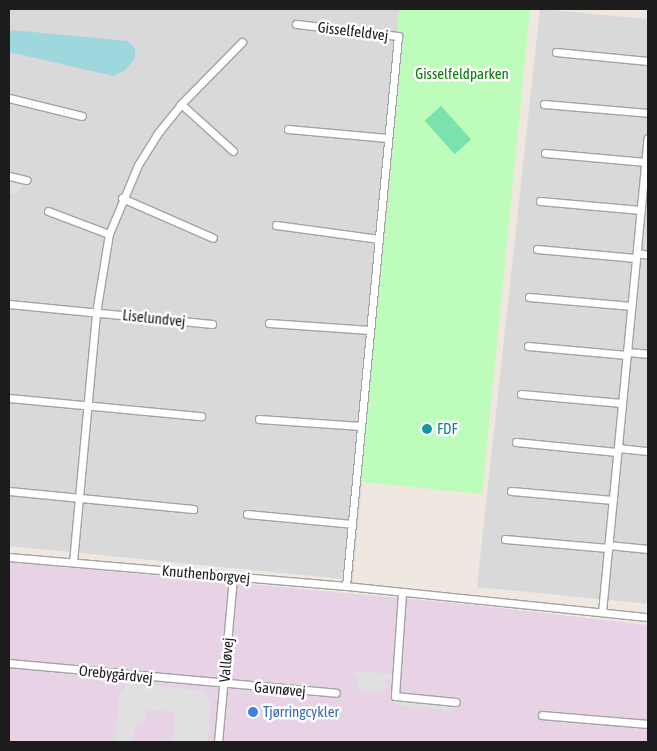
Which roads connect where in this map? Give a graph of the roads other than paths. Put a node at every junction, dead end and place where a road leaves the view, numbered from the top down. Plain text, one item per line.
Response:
1 (296, 24) dead end
2 (242, 42) dead end
3 (556, 52) dead end
4 (648, 61) edge
5 (9, 98) edge
6 (181, 104) junction
7 (544, 104) dead end
8 (648, 113) edge
9 (82, 116) dead end
10 (288, 129) dead end
11 (388, 138) junction
12 (648, 138) edge
13 (233, 151) dead end
14 (545, 153) dead end
15 (647, 159) edge
16 (9, 176) edge
17 (27, 180) dead end
18 (122, 198) junction
19 (540, 201) dead end
20 (641, 210) junction
21 (48, 211) dead end
22 (276, 224) dead end
23 (109, 234) junction
24 (213, 238) dead end
25 (379, 239) junction
26 (537, 249) dead end
27 (648, 255) edge
28 (637, 256) junction
29 (529, 297) dead end
30 (9, 304) edge
31 (632, 306) junction
32 (96, 313) junction
33 (269, 323) dead end
34 (212, 324) dead end
35 (370, 330) junction
36 (528, 346) dead end
37 (627, 353) junction
38 (648, 354) edge
39 (521, 394) dead end
40 (9, 398) edge
41 (622, 403) junction
42 (88, 405) junction
43 (201, 416) dead end
44 (259, 419) dead end
45 (361, 426) junction
46 (516, 442) dead end
47 (618, 450) junction
48 (648, 451) edge
49 (9, 491) edge
50 (511, 491) dead end
51 (80, 498) junction
52 (613, 500) junction
53 (193, 510) dead end
54 (247, 514) dead end
55 (352, 524) junction
56 (506, 538) dead end
57 (608, 547) junction
58 (648, 549) edge
59 (9, 557) edge
60 (73, 562) junction
61 (233, 577) junction
62 (346, 586) junction
63 (402, 593) junction
64 (602, 612) junction
65 (648, 617) edge
66 (9, 663) edge
67 (223, 684) junction
68 (336, 694) dead end
69 (456, 702) dead end
70 (542, 715) dead end
71 (648, 724) edge
72 (218, 742) edge

1 - 11 street, Gisselfeldvej
2 - 6 street
3 - 4 street
5 - 9 street
6 - 13 street
6 - 18 street
7 - 8 street
10 - 11 street
11 - 25 street, Gisselfeldvej
12 - 15 street
14 - 15 street
15 - 20 street
16 - 17 street
18 - 23 street
18 - 24 street
19 - 20 street
20 - 28 street
21 - 23 street
22 - 25 street
23 - 32 street
25 - 35 street, Gisselfeldvej
26 - 28 street
27 - 28 street
28 - 31 street
29 - 31 street
30 - 32 street, Liselundvej
31 - 37 street
32 - 34 street, Liselundvej
32 - 42 street
33 - 35 street
35 - 45 street, Gisselfeldvej
36 - 37 street
37 - 38 street
37 - 41 street
39 - 41 street
40 - 42 street
41 - 47 street
42 - 43 street
42 - 51 street
44 - 45 street
45 - 55 street, Gisselfeldvej
46 - 47 street
47 - 48 street
47 - 52 street
49 - 51 street
50 - 52 street
51 - 53 street
51 - 60 street
52 - 57 street
54 - 55 street
55 - 62 street, Gisselfeldvej
56 - 57 street
57 - 58 street
57 - 64 street
59 - 60 street, Knuthenborgvej
60 - 61 street, Knuthenborgvej
61 - 62 street, Knuthenborgvej
61 - 67 street, Valløvej
62 - 63 street, Knuthenborgvej
63 - 64 street, Knuthenborgvej
63 - 69 street
64 - 65 street, Knuthenborgvej
66 - 67 street, Orebygårdvej
67 - 68 street, Gavnøvej
67 - 72 street, Valløvej
70 - 71 street

